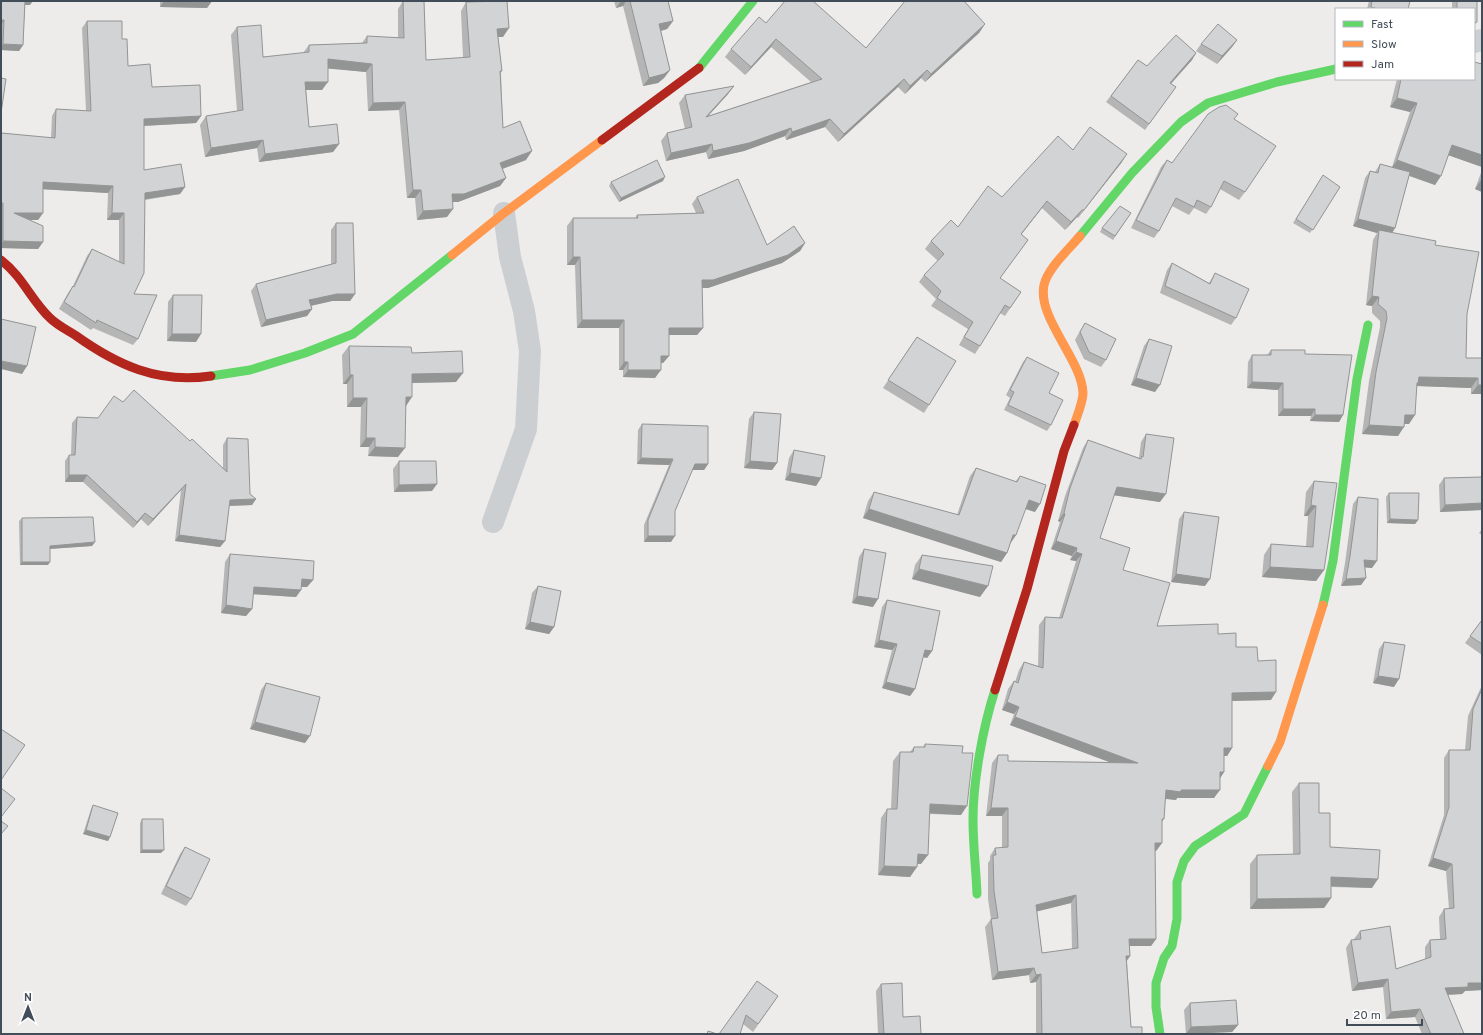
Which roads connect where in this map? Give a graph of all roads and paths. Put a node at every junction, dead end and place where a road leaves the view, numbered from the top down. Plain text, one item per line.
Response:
1 (749, 3) edge
2 (1335, 69) edge
3 (504, 213) junction
4 (1, 260) edge
5 (1368, 325) dead end
6 (493, 522) dead end
7 (977, 894) dead end
8 (1160, 1034) edge

1 - 3 street
2 - 7 street
3 - 4 street
3 - 6 street
5 - 8 street

